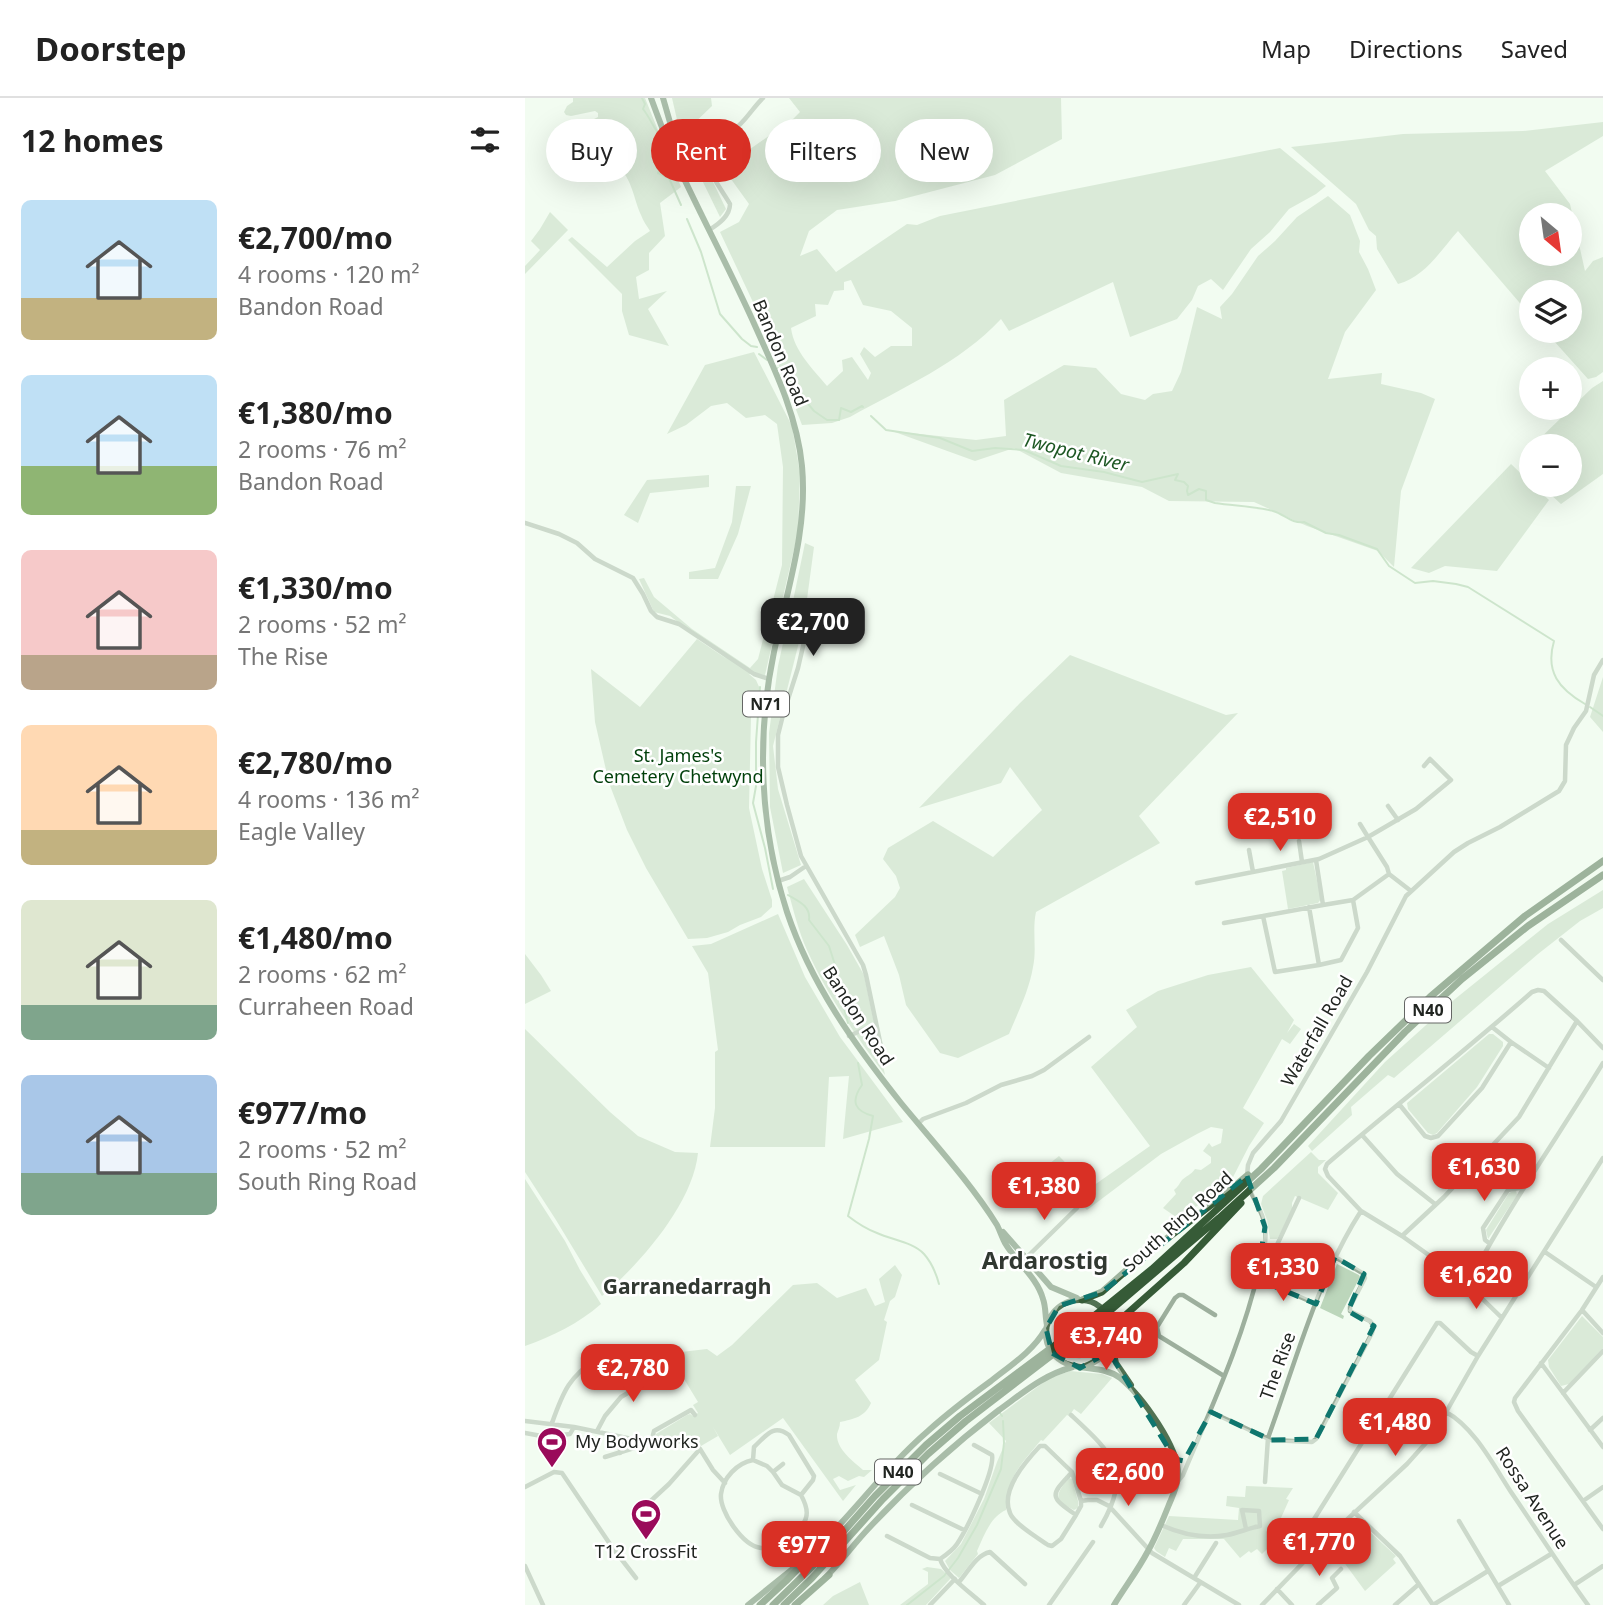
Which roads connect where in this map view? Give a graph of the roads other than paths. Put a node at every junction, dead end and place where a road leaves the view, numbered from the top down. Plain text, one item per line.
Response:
1 (651, 98) edge
2 (663, 98) edge
3 (763, 98) edge
4 (687, 183) junction
5 (709, 230) junction
6 (525, 523) edge
7 (810, 616) dead end
8 (780, 627) junction
9 (805, 633) junction
10 (1603, 660) edge
11 (769, 679) junction
12 (1424, 765) dead end
13 (1451, 780) junction
14 (1456, 784) dead end
15 (1388, 806) dead end
16 (1398, 820) junction
17 (1360, 824) dead end
18 (1368, 837) junction
19 (1299, 841) dead end
20 (1249, 850) dead end
21 (1316, 860) junction
22 (1302, 862) junction
23 (1603, 862) edge
24 (806, 866) junction
25 (1253, 872) junction
26 (1389, 874) junction
27 (1603, 875) edge
28 (778, 881) junction
29 (1197, 883) dead end
30 (1411, 891) junction
31 (1353, 900) junction
32 (1323, 905) junction
33 (1309, 907) junction
34 (1263, 916) junction
35 (1224, 922) dead end
36 (1561, 940) dead end
37 (1319, 965) junction
38 (1602, 977) edge
39 (1577, 1021) junction
40 (876, 1024) junction
41 (1492, 1027) junction
42 (849, 1036) junction
43 (1089, 1037) dead end
44 (1511, 1042) junction
45 (1603, 1048) edge
46 (883, 1056) dead end
47 (1603, 1063) edge
48 (1549, 1069) junction
49 (1399, 1104) junction
50 (918, 1124) junction
51 (1298, 1130) junction
52 (1362, 1135) junction
53 (1603, 1158) edge
54 (1274, 1168) junction
55 (1522, 1189) junction
56 (1299, 1198) dead end
57 (1435, 1204) junction
58 (1077, 1209) dead end
59 (1361, 1211) junction
60 (999, 1228) junction
61 (1402, 1236) junction
62 (1266, 1239) junction
63 (1278, 1243) junction
64 (1489, 1243) junction
65 (1545, 1252) junction
66 (1335, 1256) junction
67 (1027, 1257) junction
68 (1268, 1264) dead end
69 (1603, 1276) edge
70 (1257, 1280) junction
71 (1468, 1284) junction
72 (1596, 1287) junction
73 (1081, 1300) junction
74 (1316, 1304) junction
75 (1111, 1306) junction
76 (1582, 1310) junction
77 (1215, 1315) dead end
78 (1502, 1318) junction
79 (1047, 1327) junction
80 (1112, 1330) junction
81 (1603, 1333) edge
82 (1111, 1341) junction
83 (1603, 1351) edge
84 (599, 1356) dead end
85 (1478, 1356) junction
86 (1042, 1359) junction
87 (1541, 1363) junction
88 (1077, 1367) junction
89 (675, 1373) dead end
90 (1224, 1376) junction
91 (1134, 1393) junction
92 (1563, 1393) junction
93 (1211, 1412) junction
94 (1446, 1412) junction
95 (695, 1415) dead end
96 (1071, 1415) dead end
97 (1603, 1418) edge
98 (525, 1421) edge
99 (552, 1423) junction
100 (575, 1427) junction
101 (1590, 1430) junction
102 (597, 1431) junction
103 (525, 1433) edge
104 (620, 1438) junction
105 (1268, 1438) junction
106 (651, 1443) junction
107 (974, 1445) dead end
108 (1603, 1447) edge
109 (634, 1448) dead end
110 (700, 1449) junction
111 (620, 1453) junction
112 (605, 1457) dead end
113 (1175, 1459) junction
114 (1190, 1459) junction
115 (753, 1460) junction
116 (783, 1464) dead end
117 (773, 1472) junction
118 (1072, 1472) junction
119 (940, 1474) dead end
120 (1178, 1481) junction
121 (1265, 1482) dead end
122 (725, 1483) junction
123 (525, 1486) edge
124 (1603, 1487) edge
125 (982, 1494) junction
126 (801, 1495) junction
127 (1081, 1501) junction
128 (1583, 1501) junction
129 (912, 1505) dead end
130 (1111, 1508) junction
131 (642, 1509) dead end
132 (1354, 1512) junction
133 (1076, 1515) junction
134 (1459, 1521) dead end
135 (1283, 1523) dead end
136 (1311, 1524) junction
137 (1160, 1525) junction
138 (1101, 1526) dead end
139 (1246, 1529) junction
140 (1603, 1529) edge
141 (964, 1530) junction
142 (887, 1536) dead end
143 (1326, 1539) junction
144 (1093, 1542) dead end
145 (1216, 1543) dead end
146 (1149, 1550) junction
147 (1551, 1554) junction
148 (811, 1555) junction
149 (940, 1559) junction
150 (525, 1566) edge
151 (1603, 1566) edge
152 (1341, 1569) dead end
153 (1488, 1570) junction
154 (829, 1575) joint
155 (636, 1578) dead end
156 (1193, 1578) junction
157 (957, 1581) junction
158 (1200, 1583) junction
159 (1025, 1584) dead end
160 (1419, 1584) junction
161 (1574, 1585) junction
162 (1498, 1586) junction
163 (1277, 1589) junction
164 (543, 1605) edge
165 (748, 1605) edge
166 (760, 1605) edge
167 (773, 1605) edge
168 (784, 1605) edge
169 (798, 1605) edge
170 (930, 1605) edge
171 (984, 1605) edge
172 (1049, 1605) edge
173 (1114, 1605) edge
174 (1184, 1605) edge
175 (1239, 1605) edge
176 (1262, 1605) edge
177 (1291, 1605) edge
178 (1318, 1605) edge
179 (1395, 1605) edge
180 (1433, 1605) edge
181 (1509, 1605) edge
182 (1588, 1605) edge

1 - 4 main road, Bandon Road / N71
2 - 4 main road, Bandon Road / N71
3 - 5 street
4 - 5 main road, Bandon Road / N71
5 - 8 main road, Bandon Road / N71
6 - 11 street
7 - 9 street
8 - 9 street
8 - 11 main road, Bandon Road / N71
9 - 24 street
10 - 30 street, Waterfall Road
11 - 28 main road, Bandon Road / N71
12 - 13 street
13 - 14 street
13 - 16 street
15 - 16 street
16 - 18 street
17 - 18 street
18 - 21 street
18 - 26 street
19 - 22 street
20 - 25 street
21 - 22 street
21 - 32 street
22 - 25 street
23 - 51 highway, South Ring Road / N40
24 - 28 street
24 - 40 street
25 - 29 street
26 - 30 street
26 - 31 street
27 - 54 highway, South Ring Road / N40
28 - 42 main road, Bandon Road / N71
30 - 62 street, Waterfall Road
31 - 32 street
31 - 37 street
32 - 33 street
33 - 34 street
33 - 37 street
34 - 35 street
34 - 37 street
36 - 38 street
39 - 41 street
39 - 45 street
39 - 48 street
40 - 42 street
40 - 46 street
41 - 44 street
41 - 49 street
42 - 50 main road, Bandon Road / N71
43 - 50 street
44 - 48 street
44 - 49 street
47 - 55 street
48 - 57 street
49 - 52 street
50 - 60 main road, Bandon Road / N71
51 - 73 highway
51 - 75 highway, South Ring Road / N40
52 - 57 street
52 - 59 street
53 - 65 street
54 - 75 highway, South Ring Road / N40
54 - 80 highway
55 - 64 street
55 - 64 street
56 - 63 street
57 - 61 street
58 - 67 street
59 - 61 street
59 - 66 street, The Rise
60 - 67 main road, Bandon Road / N71
60 - 79 main road, Bandon Road / N71
61 - 71 street
62 - 63 street
62 - 70 street, Waterfall Road
63 - 68 street
64 - 71 street
65 - 72 street
65 - 78 street
66 - 74 street, The Rise
66 - 105 street
67 - 73 main road, Bandon Road / N71
69 - 72 street
70 - 74 street
70 - 90 street, Waterfall Road
71 - 78 street
72 - 76 street
73 - 79 main road
73 - 80 main road, N71
74 - 105 street, The Rise
75 - 86 highway, South Ring Road / N40
76 - 81 street
76 - 87 street
77 - 90 street
78 - 85 street
79 - 88 main road, N71
79 - 148 main road, N40
80 - 82 main road
82 - 88 main road
82 - 91 main road
83 - 92 street
84 - 99 street
85 - 94 street
85 - 136 street
86 - 167 highway, South Ring Road / N40
86 - 168 highway, South Ring Road / N40
87 - 92 street
87 - 128 street
88 - 91 main road
88 - 154 main road, N40
89 - 102 street
90 - 93 street, Waterfall Road
91 - 113 main road
92 - 101 street
93 - 105 street
93 - 114 street, Waterfall Road
94 - 132 street
94 - 147 street, Rossa Avenue
95 - 106 street
96 - 130 street
97 - 101 street
98 - 99 street
99 - 100 street
100 - 102 street
100 - 103 street
101 - 108 street
102 - 104 street
104 - 106 street
104 - 111 street
105 - 121 street, The Rise
106 - 110 street
107 - 125 street
109 - 111 street
110 - 122 street
110 - 131 street
111 - 112 street
113 - 114 street
113 - 120 main road
114 - 120 street, Waterfall Road
115 - 117 street
115 - 122 street
115 - 126 street
116 - 117 street
117 - 126 street
118 - 127 street
118 - 133 street
118 - 133 street
119 - 125 street
120 - 137 main road
122 - 126 street
123 - 155 street
124 - 128 street
125 - 141 street
127 - 130 street
127 - 133 street
128 - 140 street
129 - 141 street
130 - 138 street
130 - 146 street
132 - 143 street
132 - 160 street
134 - 153 street
135 - 136 street
136 - 143 street
137 - 139 street
137 - 146 main road
139 - 139 street
141 - 149 street
142 - 149 street
143 - 163 street
144 - 172 street
145 - 156 street
146 - 156 street
146 - 173 main road
147 - 161 street, Rossa Avenue
147 - 162 street
148 - 165 main road
148 - 166 highway
149 - 157 street
150 - 164 street
151 - 161 street
152 - 178 street
153 - 162 street
153 - 180 street
154 - 169 highway
156 - 158 street
157 - 159 street
157 - 170 street
157 - 171 street
158 - 174 street
158 - 175 street
160 - 179 street
160 - 180 street
161 - 182 street, Rossa Avenue
162 - 181 street
163 - 176 street
163 - 177 street

